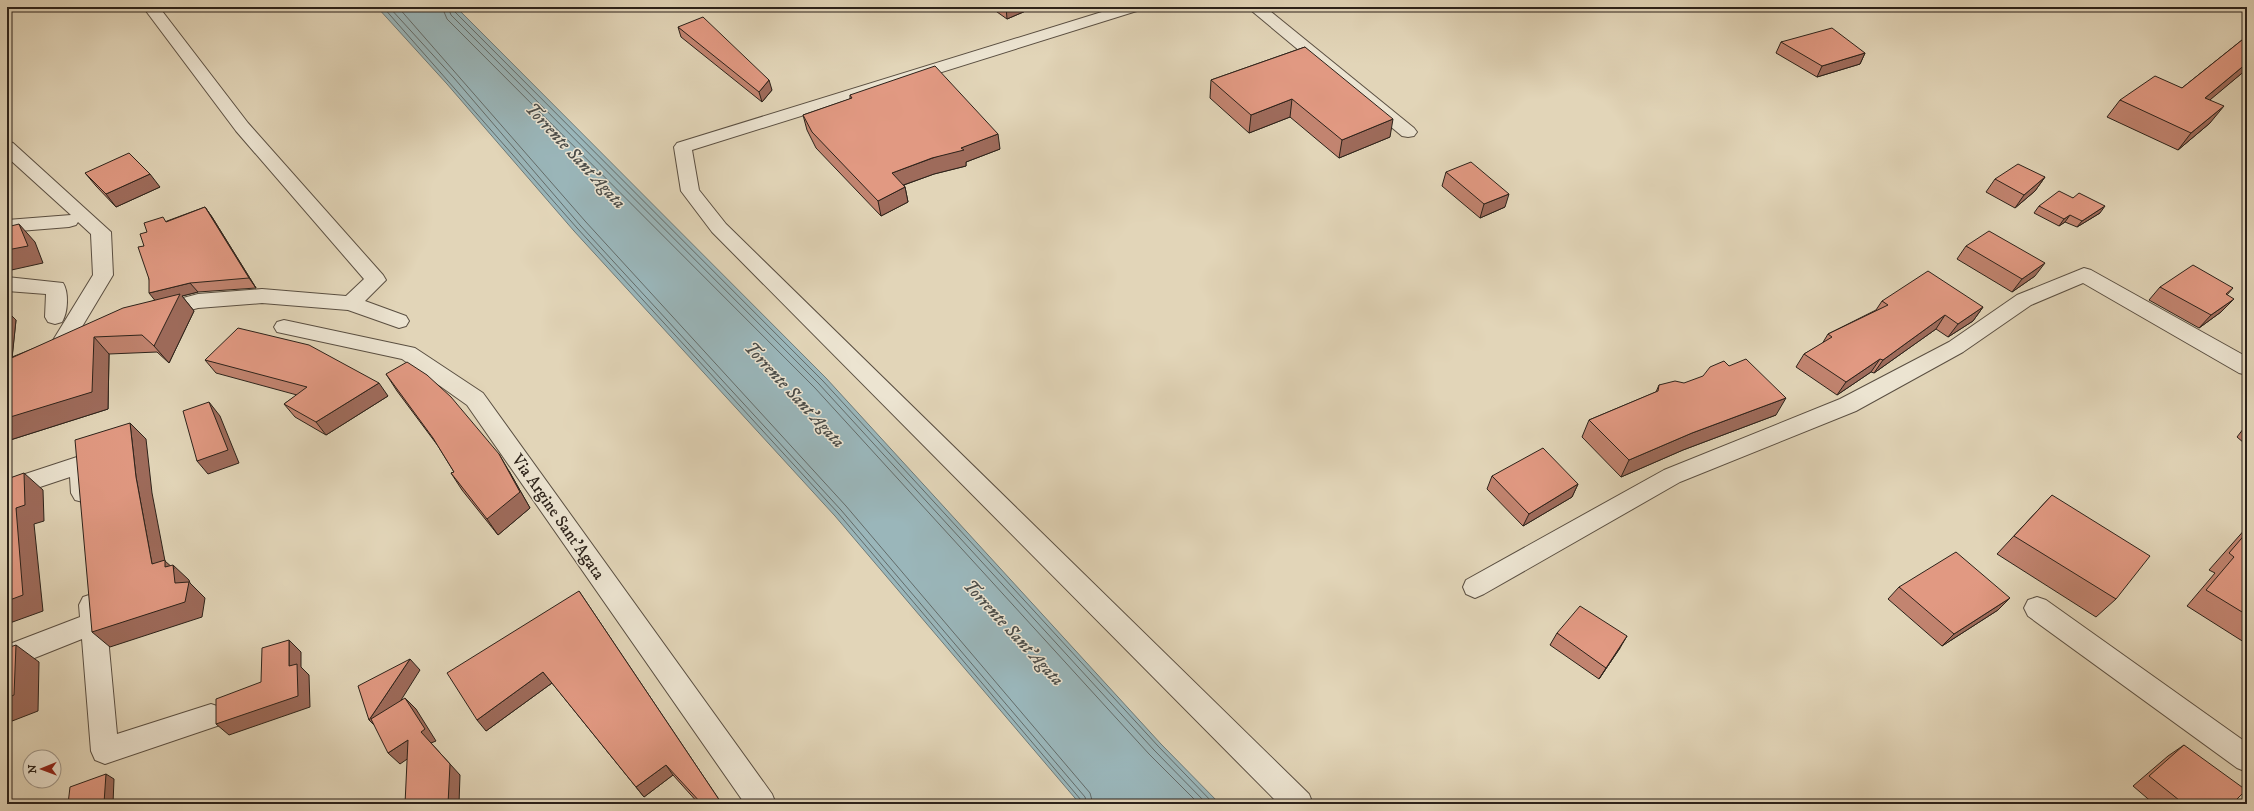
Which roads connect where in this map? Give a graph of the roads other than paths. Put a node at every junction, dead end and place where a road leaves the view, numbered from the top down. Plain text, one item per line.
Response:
1 (151, 7) edge
2 (1134, 7) edge
3 (1256, 7) edge
4 (1408, 132) dead end
5 (7, 147) edge
6 (69, 221) dead end
7 (7, 226) edge
8 (7, 284) edge
9 (350, 304) junction
10 (138, 316) edge
11 (55, 317) dead end
12 (399, 321) dead end
13 (284, 327) dead end
14 (87, 337) edge
15 (2247, 367) edge
16 (7, 489) edge
17 (84, 513) edge
18 (91, 584) edge
19 (1475, 587) dead end
20 (2037, 608) dead end
21 (94, 623) junction
22 (7, 657) edge
23 (212, 716) dead end
24 (2247, 759) edge
25 (762, 804) edge
26 (1299, 804) edge

1 - 9 street
2 - 26 street
3 - 4 street
5 - 14 street
6 - 7 street
8 - 11 street
9 - 10 street
9 - 12 street
13 - 25 street, Via Argine Sant'Agata
15 - 19 street
16 - 17 street
18 - 21 street
20 - 24 street
21 - 22 street
21 - 23 street

